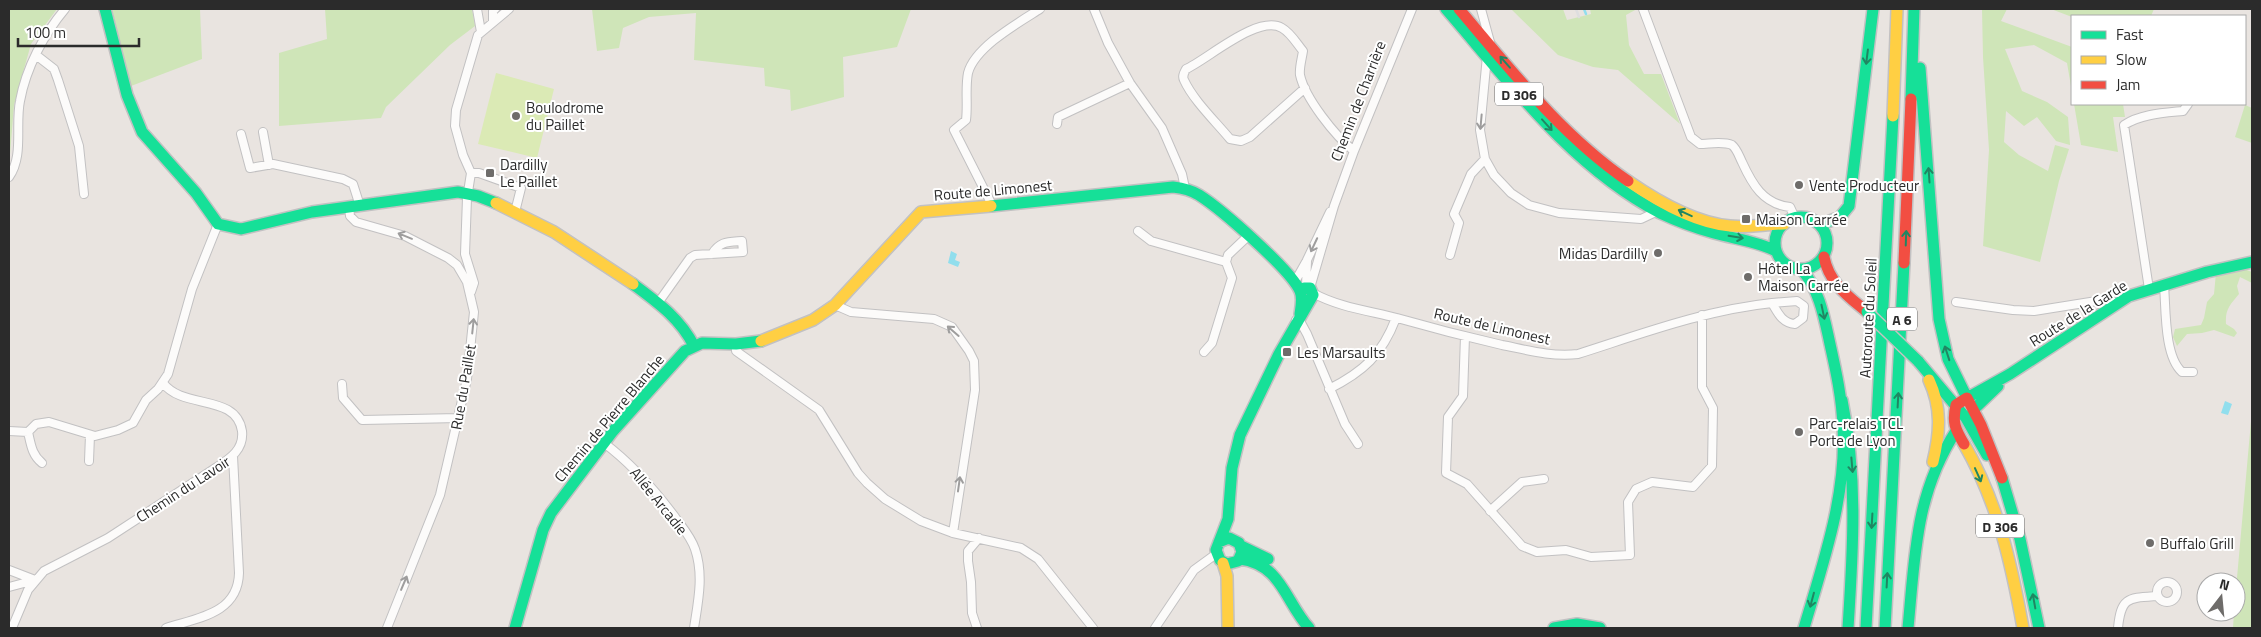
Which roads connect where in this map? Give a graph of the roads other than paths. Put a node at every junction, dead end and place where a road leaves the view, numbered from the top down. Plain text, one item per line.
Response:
1 (65, 9) edge
2 (105, 9) edge
3 (477, 9) edge
4 (495, 9) edge
5 (509, 9) edge
6 (1040, 9) edge
7 (1094, 9) edge
8 (1412, 9) edge
9 (1446, 9) edge
10 (1459, 9) edge
11 (1481, 9) edge
12 (1643, 9) edge
13 (1873, 9) edge
14 (1897, 9) edge
15 (1914, 9) edge
16 (493, 22) junction
17 (481, 32) junction
18 (1489, 50) junction
19 (36, 55) junction
20 (1130, 83) junction
21 (1305, 88) junction
22 (2187, 105) edge
23 (1057, 124) dead end
24 (263, 132) dead end
25 (241, 134) dead end
26 (1354, 151) junction
27 (1485, 159) junction
28 (269, 165) junction
29 (470, 173) junction
30 (9, 177) edge
31 (1185, 188) junction
32 (84, 194) dead end
33 (468, 195) junction
34 (992, 205) junction
35 (355, 206) junction
36 (1334, 206) junction
37 (515, 212) junction
38 (1658, 212) junction
39 (1795, 218) junction
40 (218, 224) junction
41 (1784, 224) junction
42 (1820, 225) junction
43 (1138, 231) dead end
44 (1246, 236) junction
45 (1776, 251) junction
46 (712, 254) dead end
47 (1450, 255) dead end
48 (1824, 257) junction
49 (1306, 260) junction
50 (1226, 262) junction
51 (2252, 262) edge
52 (1802, 270) junction
53 (2164, 285) junction
54 (2149, 289) junction
55 (470, 292) junction
56 (1307, 292) junction
57 (1956, 302) dead end
58 (658, 303) junction
59 (1772, 303) dead end
60 (2116, 304) junction
61 (835, 305) junction
62 (1702, 315) junction
63 (1298, 317) junction
64 (1396, 318) junction
65 (1465, 336) junction
66 (736, 344) junction
67 (694, 346) junction
68 (1204, 352) dead end
69 (1918, 361) junction
70 (2193, 372) dead end
71 (2010, 374) junction
72 (163, 383) junction
73 (342, 384) dead end
74 (1329, 389) junction
75 (1967, 398) junction
76 (1842, 400) junction
77 (1956, 405) junction
78 (1970, 414) junction
79 (459, 418) junction
80 (9, 431) edge
81 (1956, 431) junction
82 (28, 432) junction
83 (90, 435) junction
84 (604, 443) junction
85 (1358, 444) dead end
86 (233, 456) junction
87 (89, 461) dead end
88 (42, 463) dead end
89 (1544, 479) dead end
90 (1929, 479) junction
91 (1490, 510) junction
92 (1228, 519) junction
93 (953, 533) junction
94 (979, 538) junction
95 (1239, 543) junction
96 (1219, 555) junction
97 (1238, 561) junction
98 (9, 570) edge
99 (1227, 576) junction
100 (36, 580) junction
101 (9, 586) edge
102 (1286, 595) junction
103 (2157, 596) dead end
104 (12, 628) edge
105 (166, 628) edge
106 (387, 628) edge
107 (515, 628) edge
108 (694, 628) edge
109 (977, 628) edge
110 (1093, 628) edge
111 (1155, 628) edge
112 (1228, 628) edge
113 (1309, 628) edge
114 (1554, 628) edge
115 (1600, 628) edge
116 (1804, 628) edge
117 (1848, 628) edge
118 (1866, 628) edge
119 (1885, 628) edge
120 (1908, 628) edge
121 (2023, 628) edge
122 (2039, 628) edge
123 (2118, 628) edge

1 - 19 street
2 - 40 main road
3 - 17 street
4 - 16 street
5 - 16 street
6 - 34 street
7 - 20 street
8 - 26 street, Chemin de Charrière
9 - 18 main road, D 306
10 - 18 main road, D 306
11 - 18 street
12 - 39 street
13 -> 42 main road
14 -> 118 main road, Autoroute du Soleil / A 6
75 -> 15 main road
119 -> 15 main road, A 6
16 - 17 street
17 - 29 street
18 -> 27 street
18 -> 38 main road, D 306
41 -> 18 main road, D 306
19 - 30 street
19 - 32 street
20 - 23 street
20 - 31 street
21 - 21 street
21 - 26 street
22 - 54 street
24 - 28 street
25 - 28 street
26 - 36 street, Chemin de Charrière
27 - 38 street
27 - 47 street
28 - 35 street, Rue du Paillet
29 - 33 street
29 - 37 street
31 - 34 main road, Route de Limonest
31 - 44 main road
33 - 35 main road
33 - 37 main road
33 - 55 street
34 - 61 main road, Route de Limonest
35 - 40 main road
55 -> 35 street, Rue du Paillet
36 -> 49 street, Chemin de Charrière
36 - 56 street, Chemin de Charrière
37 - 58 main road
38 -> 45 main road, D 306
39 - 41 main road
39 - 42 main road
40 - 72 street
41 - 45 main road
42 - 48 main road
43 - 50 street
44 - 50 street
44 - 56 main road
45 - 52 main road
46 - 58 street
48 - 52 main road
48 - 69 main road, D 306, bridge
49 - 56 street, Chemin de Charrière
49 - 56 street, Chemin de Charrière
50 - 68 street
51 - 53 main road, Route de la Garde
52 -> 76 main road
53 - 54 main road, Route de la Garde
53 - 70 street
54 - 60 main road, Route de la Garde
79 -> 55 street, Rue du Paillet
56 - 63 main road, Chemin de Charrière
56 - 64 street, Route de Limonest
57 - 60 street
58 - 67 main road
59 - 62 street, Route de Limonest
60 - 71 main road, Route de la Garde
61 - 66 main road, Route de Limonest
93 -> 61 street
62 - 65 street, Route de Limonest
62 - 91 street
63 - 74 street
63 - 92 main road, Chemin de Charrière
64 - 65 street, Route de Limonest
64 - 74 street
65 - 91 street
66 - 67 main road, Route de Limonest
66 - 93 street
67 - 84 main road, Chemin de Pierre Blanche
69 - 77 main road, D 306
69 - 90 main road
71 - 75 main road, Route de la Garde
71 - 78 main road, Route de la Garde
72 - 83 street
72 - 86 street, Chemin du Lavoir
73 - 79 street
74 - 85 street
75 - 77 main road, Route de la Garde
75 - 78 main road, D 306
76 -> 116 main road
76 -> 117 main road
77 - 78 main road, D 306
77 - 81 main road, D 306
78 - 81 main road, Route de la Garde
122 -> 78 main road, D 306
106 -> 79 street, Rue du Paillet
80 - 82 street
81 - 90 main road, Route de la Garde
81 -> 121 main road, D 306
82 - 83 street
82 - 88 street
83 - 87 street
84 - 107 main road, Chemin de Pierre Blanche
84 - 108 street, Allée Arcadie
86 - 100 street, Chemin du Lavoir
86 - 105 street
89 - 91 street
90 - 120 main road
92 - 95 main road, Chemin de Charrière
92 - 96 main road, Chemin de Charrière
93 - 94 street
94 - 109 street
94 - 110 street
95 - 96 main road
95 - 97 main road
95 - 102 main road
96 - 97 main road
96 - 99 main road
96 - 111 street
97 - 99 main road
97 - 102 main road
98 - 100 street
99 - 112 main road
100 - 101 street, Chemin du Lavoir
100 - 104 street, Chemin du Lavoir
102 - 113 main road
103 - 123 street
114 - 115 main road

